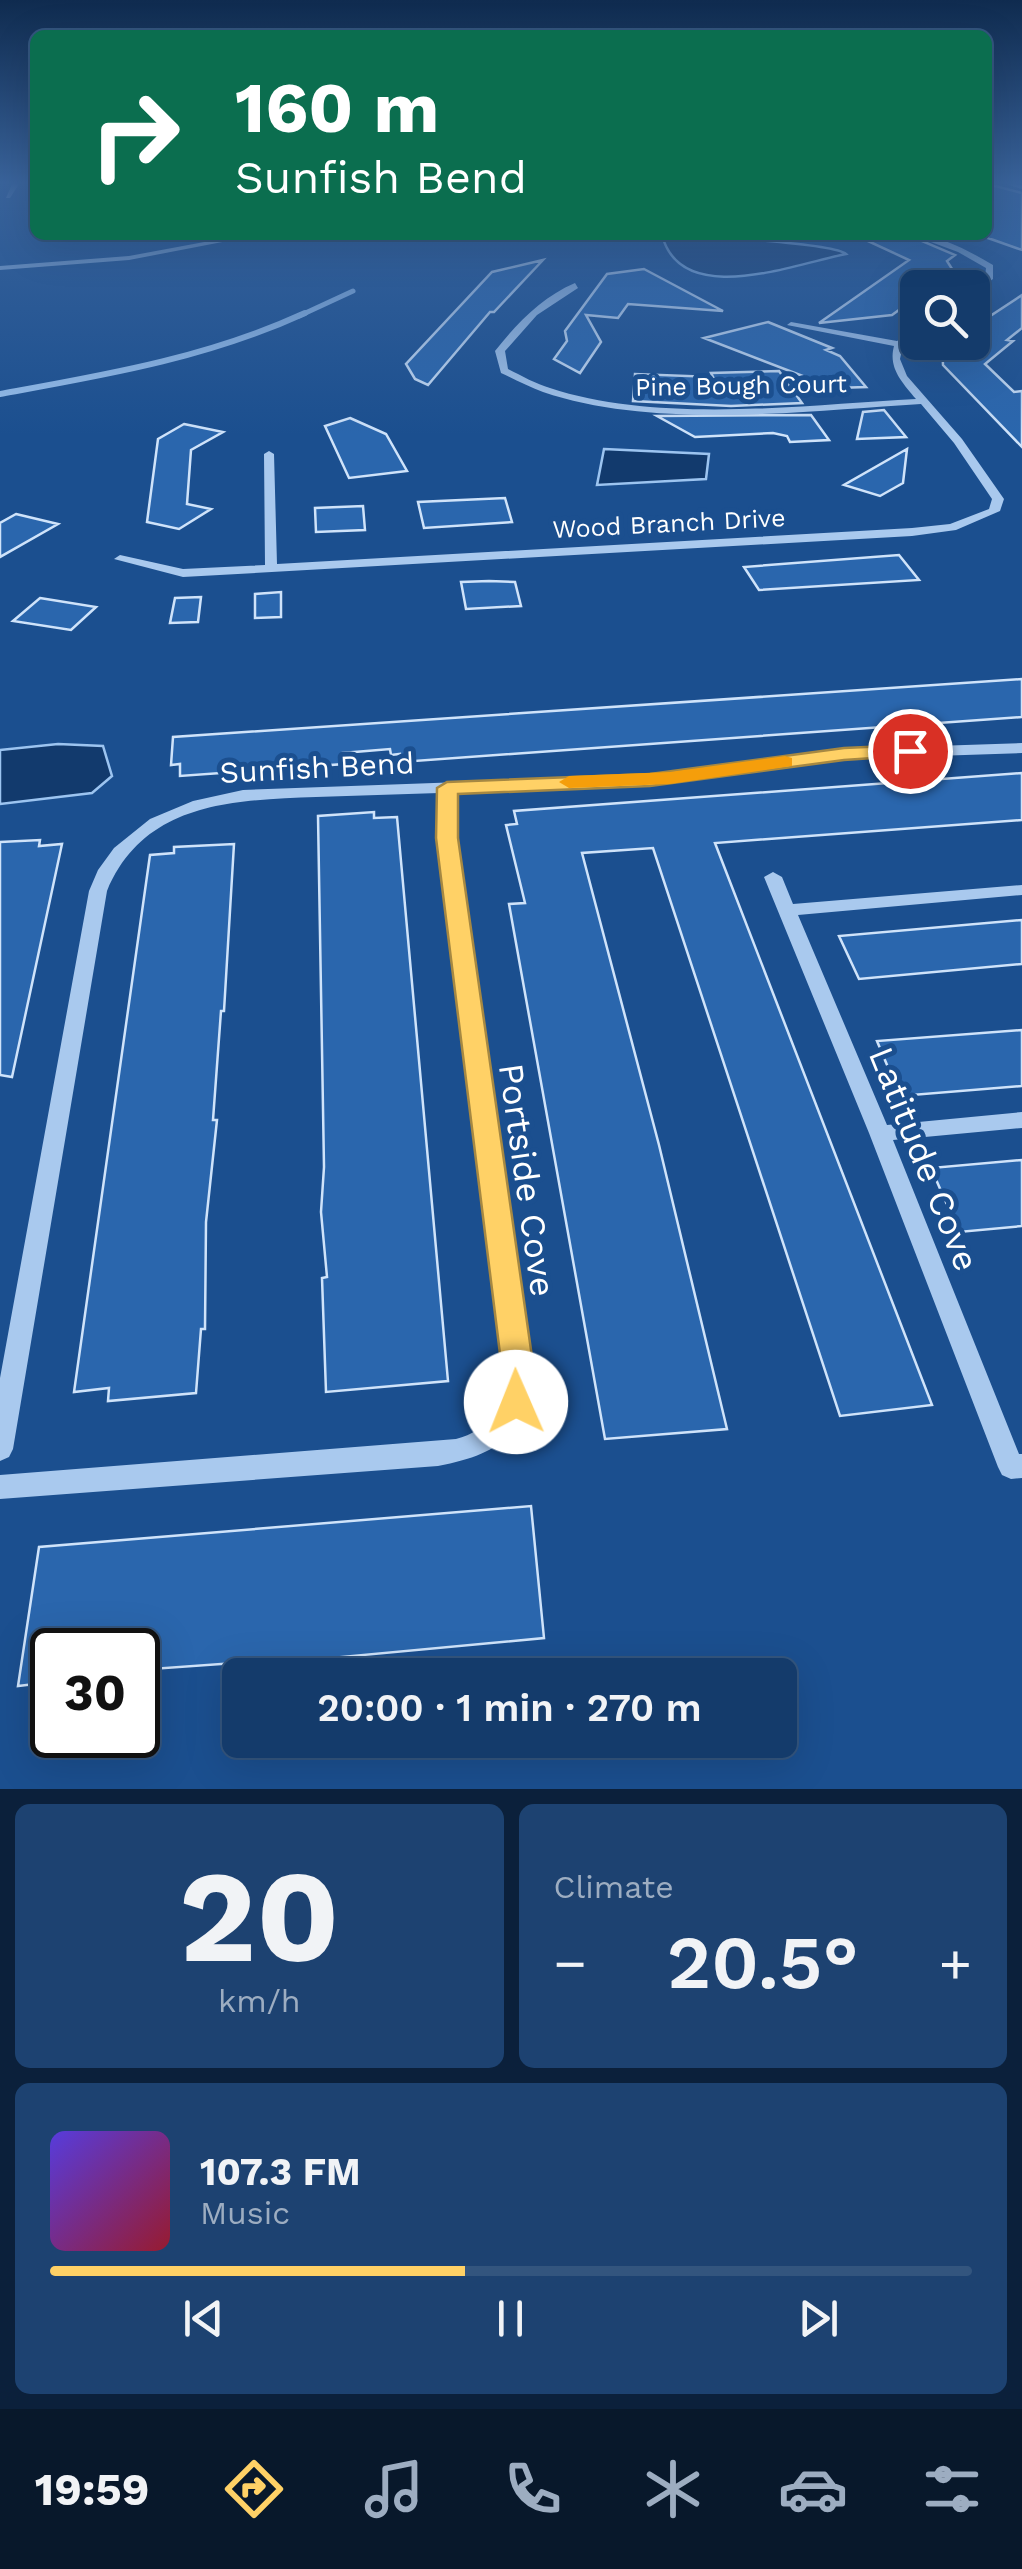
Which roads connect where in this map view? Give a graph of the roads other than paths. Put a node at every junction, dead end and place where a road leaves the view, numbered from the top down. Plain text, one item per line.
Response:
1 (575, 286) dead end
2 (792, 325) dead end
3 (899, 344) joint
4 (926, 400) junction
5 (269, 454) dead end
6 (120, 559) dead end
7 (271, 568) junction
8 (1022, 748) edge
9 (447, 788) junction
10 (773, 877) dead end
11 (1022, 890) edge
12 (786, 910) junction
13 (1022, 1120) edge
14 (880, 1133) junction
15 (0, 1448) edge
16 (1016, 1466) edge
17 (0, 1487) edge

1 - 4 street, Pine Bough Court
2 - 3 street
3 - 4 street, Wood Branch Drive
4 - 7 street, Wood Branch Drive
5 - 7 street
6 - 7 street, Wood Branch Drive
8 - 9 street, Sunfish Bend
9 - 15 street, Sunfish Bend
9 - 17 street, Portside Cove
10 - 12 street, Latitude Cove
11 - 12 street
12 - 14 street, Latitude Cove
13 - 14 street
14 - 16 street, Latitude Cove

